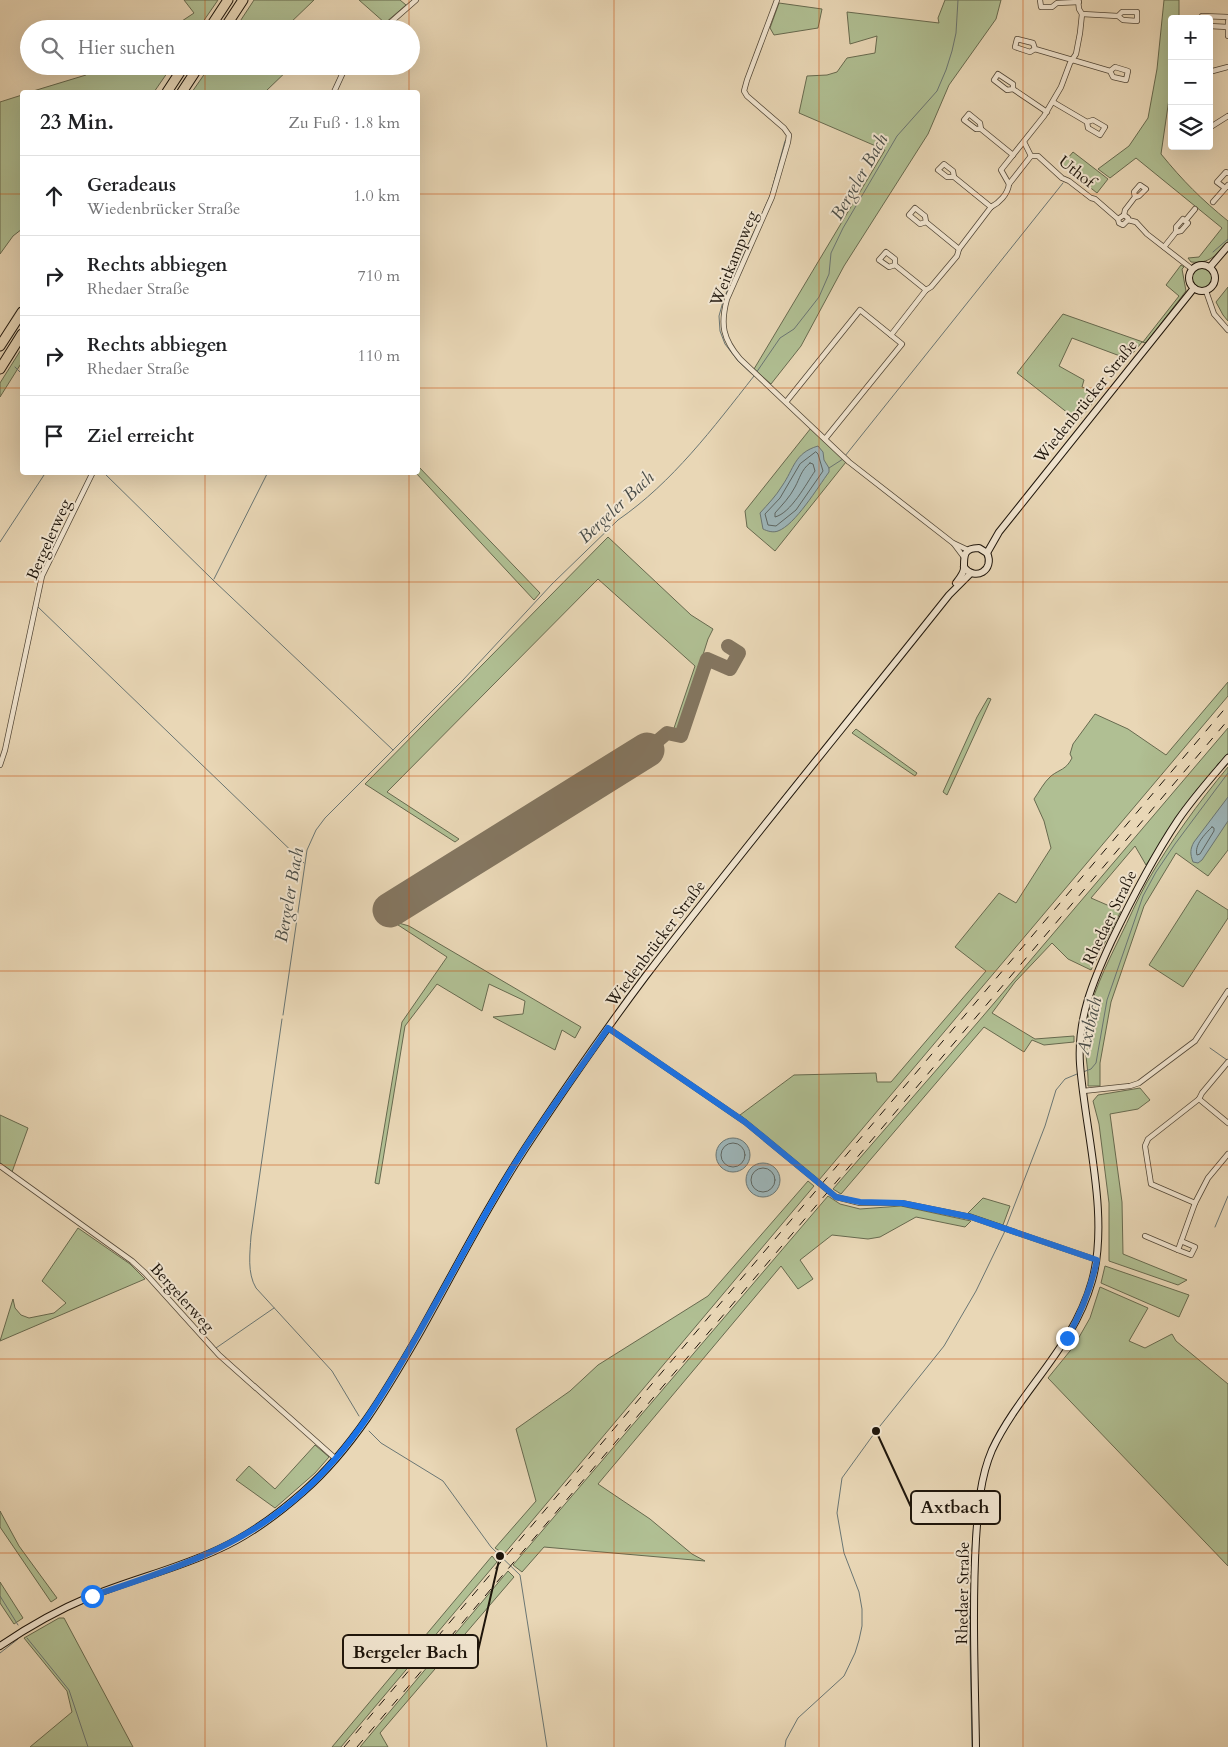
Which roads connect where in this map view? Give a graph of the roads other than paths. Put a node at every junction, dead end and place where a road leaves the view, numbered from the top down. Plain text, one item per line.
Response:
1 (228, 0) edge
2 (243, 0) edge
3 (416, 0) edge
4 (777, 0) edge
5 (1040, 0) edge
6 (1078, 1) edge
7 (1055, 2) edge
8 (1082, 14) junction
9 (1118, 16) dead end
10 (1213, 16) edge
11 (1228, 17) edge
12 (215, 20) edge
13 (230, 20) edge
14 (393, 20) edge
15 (1228, 21) edge
16 (1213, 26) edge
17 (1228, 27) edge
18 (1228, 36) edge
19 (1035, 49) dead end
20 (1072, 59) junction
21 (1228, 67) edge
22 (1110, 71) dead end
23 (1213, 71) edge
24 (178, 75) edge
25 (193, 75) edge
26 (342, 75) edge
27 (1014, 89) dead end
28 (168, 90) edge
29 (183, 90) edge
30 (335, 90) edge
31 (1053, 102) junction
32 (1047, 112) junction
33 (1228, 116) edge
34 (1087, 122) dead end
35 (1213, 125) edge
36 (981, 129) dead end
37 (1024, 142) junction
38 (1013, 155) junction
39 (1031, 156) junction
40 (1228, 173) edge
41 (954, 177) dead end
42 (1009, 184) junction
43 (1227, 186) edge
44 (1135, 197) dead end
45 (1213, 202) dead end
46 (991, 207) junction
47 (1195, 209) dead end
48 (1124, 215) junction
49 (1118, 218) junction
50 (1128, 220) junction
51 (926, 222) dead end
52 (1228, 246) edge
53 (1164, 247) junction
54 (959, 249) junction
55 (895, 265) dead end
56 (1210, 267) junction
57 (1192, 269) junction
58 (1194, 288) junction
59 (926, 290) junction
60 (1206, 291) junction
61 (20, 315) edge
62 (1228, 330) edge
63 (891, 335) junction
64 (20, 337) edge
65 (0, 346) edge
66 (0, 369) edge
67 (786, 402) junction
68 (825, 440) junction
69 (92, 475) edge
70 (953, 543) junction
71 (968, 550) junction
72 (984, 551) junction
73 (963, 556) junction
74 (964, 567) junction
75 (971, 574) junction
76 (949, 595) junction
77 (1228, 758) edge
78 (0, 765) edge
79 (1228, 991) edge
80 (608, 1028) junction
81 (1228, 1062) edge
82 (1083, 1091) junction
83 (1199, 1099) junction
84 (1228, 1123) edge
85 (1228, 1154) edge
86 (0, 1166) edge
87 (1195, 1203) junction
88 (1145, 1236) dead end
89 (1181, 1241) junction
90 (1178, 1250) junction
91 (1097, 1260) junction
92 (336, 1458) junction
93 (0, 1646) edge
94 (976, 1747) edge

1 - 12 highway
2 - 13 highway
3 - 14 street
4 - 67 street, Weitkampweg
5 - 7 street
6 - 7 street
6 - 8 street
8 - 9 street
8 - 20 street
10 - 11 street
15 - 17 street
16 - 17 street
17 - 18 street
19 - 20 street
20 - 22 street
20 - 31 street
21 - 23 street
24 - 28 highway
25 - 29 highway
26 - 30 street
27 - 32 street
31 - 32 street
31 - 34 street
32 - 37 street
33 - 35 street
36 - 38 street
37 - 38 street
37 - 39 street
38 - 42 street
39 - 42 street
39 - 49 street, Uthof
40 - 43 street
41 - 46 street
42 - 46 street
43 - 45 street
44 - 48 street
46 - 54 street
47 - 53 street
48 - 49 street
48 - 50 street
49 - 50 street
50 - 53 street
51 - 54 street
52 - 56 street
53 - 57 street
54 - 59 street
55 - 59 street
56 - 57 street
56 - 60 street
57 - 58 street
58 - 60 street
58 - 72 street, Wiedenbrücker Straße
59 - 63 street
60 - 62 street
61 - 65 highway
63 - 67 street
63 - 68 street
64 - 66 highway
67 - 68 street, Weitkampweg
68 - 70 street, Weitkampweg
69 - 78 street, Bergelerweg
70 - 71 street
70 - 73 street
71 - 72 street
71 - 73 street
72 - 75 street
73 - 74 street
74 - 75 street
74 - 76 street
75 - 76 street
76 - 80 street, Wiedenbrücker Straße
77 - 82 street, Rhedaer Straße
79 - 82 street
80 - 91 street
80 - 92 street, Wiedenbrücker Straße
81 - 83 street
82 - 91 street, Rhedaer Straße
83 - 84 street
83 - 87 street
85 - 87 street
86 - 92 street, Bergelerweg
87 - 89 street
88 - 90 street
89 - 90 street
89 - 90 street
91 - 94 street, Rhedaer Straße
92 - 93 street, Wiedenbrücker Straße

